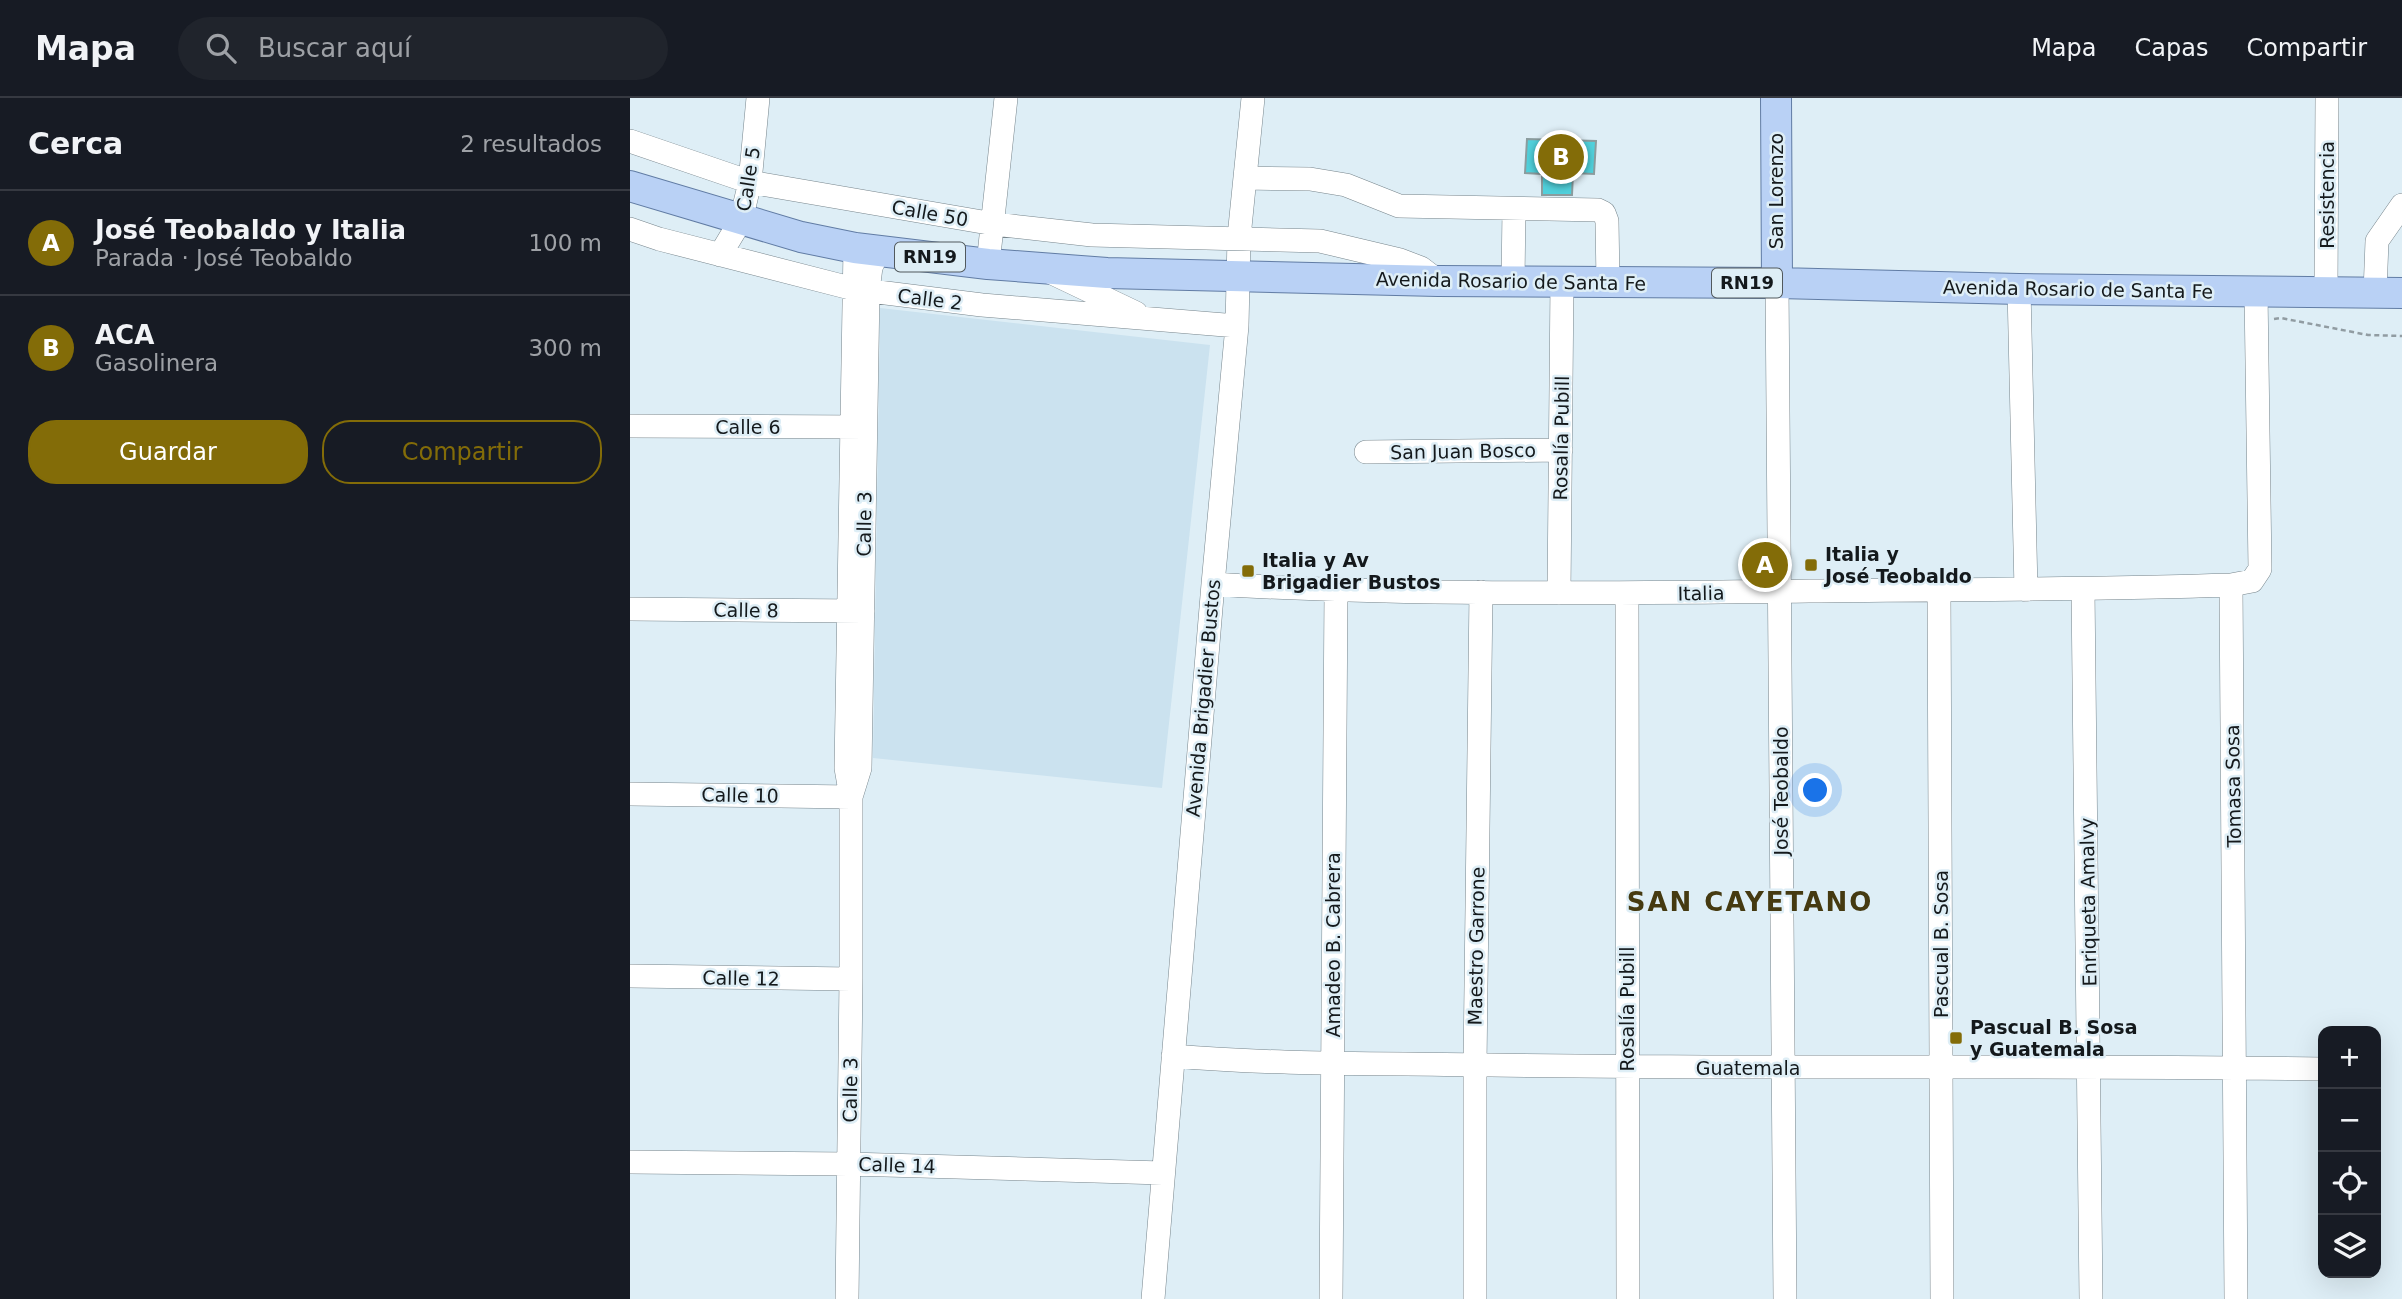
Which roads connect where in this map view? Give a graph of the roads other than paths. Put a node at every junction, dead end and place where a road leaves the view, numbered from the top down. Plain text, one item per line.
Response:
1 (758, 98) edge
2 (1006, 98) edge
3 (1253, 98) edge
4 (1776, 98) edge
5 (2327, 98) edge
6 (630, 141) edge
7 (1245, 178) junction
8 (750, 182) junction
9 (630, 186) edge
10 (2402, 205) edge
11 (1514, 209) junction
12 (741, 220) junction
13 (994, 224) junction
14 (630, 229) edge
15 (1239, 237) junction
16 (867, 250) junction
17 (720, 255) junction
18 (988, 264) junction
19 (1041, 268) junction
20 (1238, 278) junction
21 (1438, 281) junction
22 (1513, 281) junction
23 (1562, 282) junction
24 (1608, 282) junction
25 (1777, 283) junction
26 (2019, 289) junction
27 (861, 290) junction
28 (2256, 292) junction
29 (2326, 292) junction
30 (2388, 293) edge
31 (1149, 320) junction
32 (1237, 326) junction
33 (630, 426) edge
34 (858, 427) junction
35 (1560, 450) junction
36 (1366, 452) dead end
37 (1213, 584) junction
38 (2231, 585) junction
39 (1939, 589) junction
40 (2026, 590) junction
41 (2083, 590) junction
42 (1336, 591) junction
43 (1779, 591) junction
44 (1481, 592) junction
45 (1559, 593) junction
46 (1626, 594) junction
47 (630, 609) edge
48 (856, 611) junction
49 (630, 794) edge
50 (850, 797) junction
51 (630, 976) edge
52 (851, 979) junction
53 (1173, 1056) junction
54 (1332, 1065) junction
55 (1475, 1065) junction
56 (1627, 1067) junction
57 (1942, 1067) junction
58 (2090, 1068) junction
59 (2236, 1068) junction
60 (1783, 1069) junction
61 (2318, 1069) edge
62 (630, 1162) edge
63 (849, 1164) junction
64 (1163, 1173) junction
65 (847, 1299) edge
66 (1153, 1299) edge
67 (1331, 1299) edge
68 (1475, 1299) edge
69 (1628, 1299) edge
70 (1785, 1299) edge
71 (1942, 1299) edge
72 (2091, 1299) edge
73 (2236, 1299) edge

1 - 8 street, Calle 5
2 - 13 street
3 - 7 street, Avenida Brigadier Bustos
4 - 25 main road, San Lorenzo
5 - 29 street, Resistencia
6 - 8 street, Calle 50
7 - 11 street
7 - 15 street, Avenida Brigadier Bustos
8 - 12 street, Calle 5
8 - 13 street, Calle 50
9 - 12 main road, Avenida Rosario de Santa Fe / RN19
10 - 30 street
11 - 22 street
11 - 24 street
12 - 16 main road, Avenida Rosario de Santa Fe / RN19
12 - 17 street, Calle 5
13 - 15 street, Calle 50
13 - 18 street
14 - 17 street, Calle 2
15 - 20 street, Avenida Brigadier Bustos
15 - 21 street, Calle 50
16 - 18 main road, Avenida Rosario de Santa Fe / RN19
16 - 27 street, Calle 3
17 - 27 street, Calle 2
18 - 19 main road, Avenida Rosario de Santa Fe / RN19
19 - 20 main road, Avenida Rosario de Santa Fe / RN19
19 - 31 street
20 - 21 main road, Avenida Rosario de Santa Fe / RN19
20 - 32 street, Avenida Brigadier Bustos
21 - 22 main road, Avenida Rosario de Santa Fe / RN19
22 - 23 main road, Avenida Rosario de Santa Fe / RN19
23 - 24 main road, Avenida Rosario de Santa Fe / RN19
23 - 35 street, Rosalía Pubill
24 - 25 main road, Avenida Rosario de Santa Fe / RN19
25 - 26 main road, Avenida Rosario de Santa Fe / RN19
25 - 43 street, José Teobaldo
26 - 28 main road, Avenida Rosario de Santa Fe / RN19
26 - 40 street
27 - 31 street, Calle 2
27 - 34 street, Calle 3
28 - 29 main road, Avenida Rosario de Santa Fe / RN19
28 - 38 street
29 - 30 main road, Avenida Rosario de Santa Fe / RN19
31 - 32 street, Calle 2
32 - 37 street, Avenida Brigadier Bustos
33 - 34 street, Calle 6
34 - 48 street, Calle 3
35 - 36 street, San Juan Bosco
35 - 45 street, Rosalía Pubill
37 - 42 street, Italia
37 - 53 street, Avenida Brigadier Bustos
38 - 41 street, Italia
38 - 59 street, Tomasa Sosa
39 - 40 street, Italia
39 - 43 street, Italia
39 - 57 street, Pascual B. Sosa
40 - 41 street, Italia
41 - 58 street, Enriqueta Amalvy
42 - 44 street, Italia
42 - 54 street, Amadeo B. Cabrera
43 - 46 street, Italia
43 - 60 street, José Teobaldo
44 - 45 street, Italia
44 - 55 street, Maestro Garrone
45 - 46 street, Italia
46 - 56 street, Rosalía Pubill
47 - 48 street, Calle 8
48 - 50 street, Calle 3
49 - 50 street, Calle 10
50 - 52 street, Calle 3
51 - 52 street, Calle 12
52 - 63 street, Calle 3
53 - 54 street, Guatemala
53 - 64 street, Avenida Brigadier Bustos
54 - 55 street, Guatemala
54 - 67 street, Amadeo B. Cabrera
55 - 56 street, Guatemala
55 - 68 street, Maestro Garrone
56 - 60 street, Guatemala
56 - 69 street, Rosalía Pubill
57 - 58 street, Guatemala
57 - 60 street, Guatemala
57 - 71 street, Pascual B. Sosa
58 - 59 street, Guatemala
58 - 72 street, Enriqueta Amalvy
59 - 61 street, Guatemala
59 - 73 street, Tomasa Sosa
60 - 70 street, José Teobaldo
62 - 63 street, Calle 14
63 - 64 street, Calle 14
63 - 65 street, Calle 3
64 - 66 street, Avenida Brigadier Bustos

